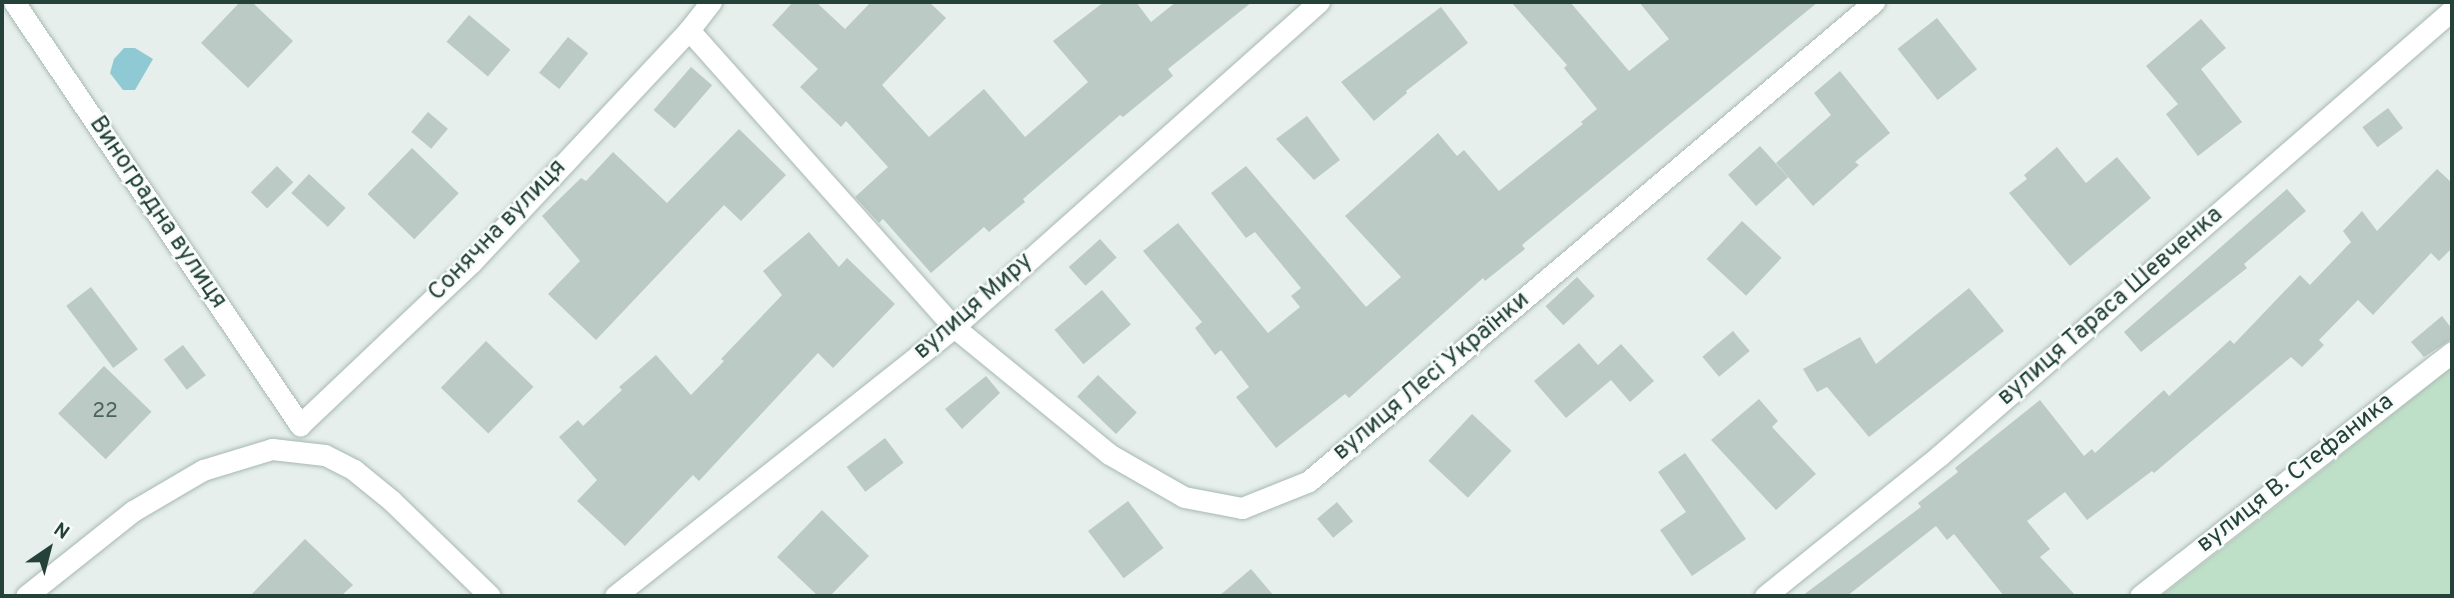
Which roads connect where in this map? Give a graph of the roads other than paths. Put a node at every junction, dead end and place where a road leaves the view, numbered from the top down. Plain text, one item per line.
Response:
1 (14, 2) edge
2 (711, 2) edge
3 (1319, 2) edge
4 (1874, 2) edge
5 (2448, 9) edge
6 (689, 30) junction
7 (954, 327) junction
8 (2452, 352) edge
9 (300, 425) junction
10 (295, 449) junction
11 (26, 596) edge
12 (490, 596) edge
13 (615, 596) edge
14 (1765, 596) edge
15 (2140, 596) edge

1 - 9 street, Виноградна вулиця
2 - 6 street, Сонячна вулиця
3 - 7 street, вулиця Миру
4 - 7 street, вулиця Лесі Українки
5 - 14 street, вулиця Тараса Шевченка
6 - 7 street
6 - 9 street, Сонячна вулиця
7 - 13 street, вулиця Миру
8 - 15 street, вулиця В. Стефаника
9 - 10 street
10 - 11 street
10 - 12 street

